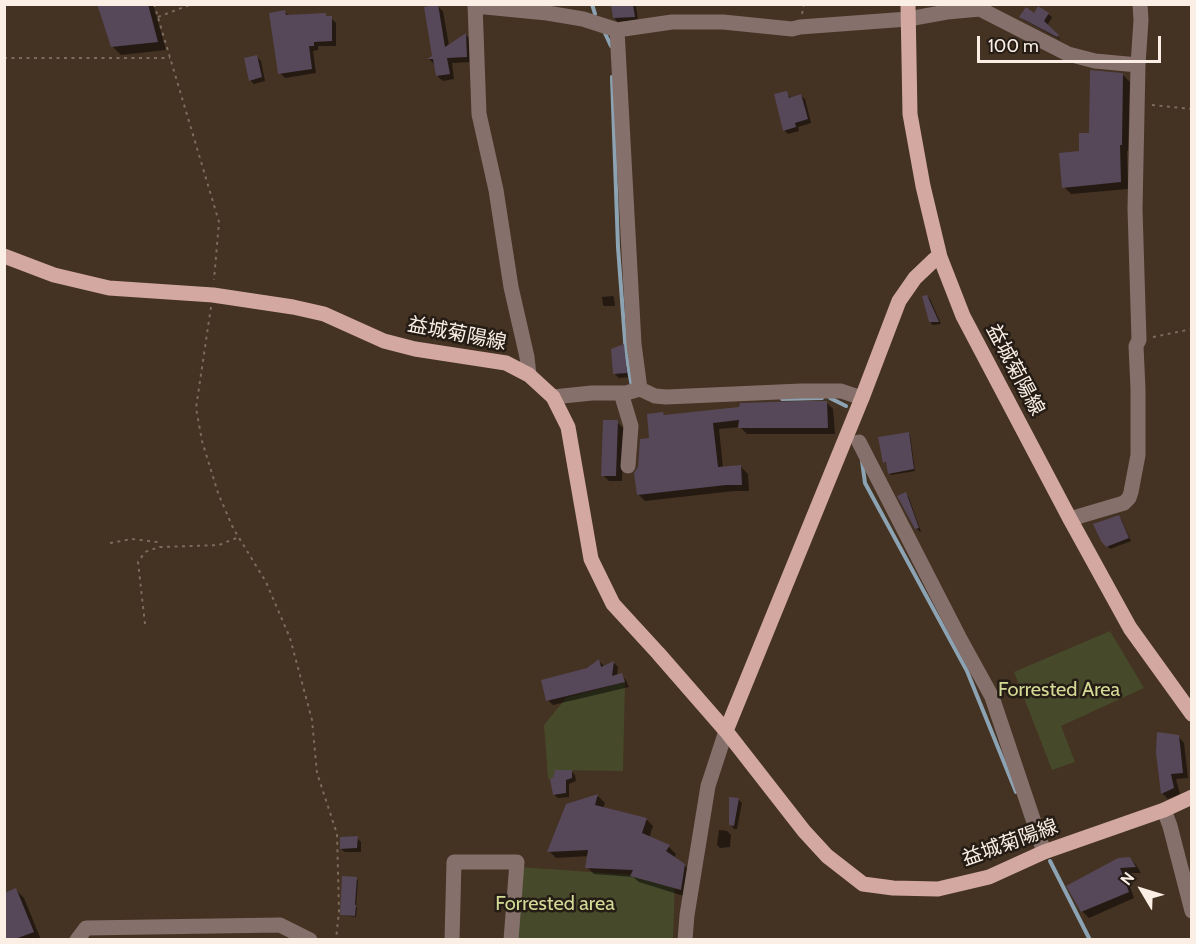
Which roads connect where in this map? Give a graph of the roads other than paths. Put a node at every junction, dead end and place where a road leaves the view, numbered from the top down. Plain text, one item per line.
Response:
1 (1140, 4) edge
2 (475, 5) edge
3 (908, 12) edge
4 (617, 30) junction
5 (1138, 65) junction
6 (4, 256) edge
7 (940, 257) junction
8 (528, 375) junction
9 (640, 389) junction
10 (621, 393) junction
11 (553, 397) junction
12 (861, 398) junction
13 (859, 442) dead end
14 (628, 466) dead end
15 (1071, 519) junction
16 (1191, 714) edge
17 (726, 731) junction
18 (1191, 797) edge
19 (1164, 810) junction
20 (1044, 852) junction
21 (1191, 911) edge
22 (77, 939) edge
23 (310, 939) edge
24 (452, 939) edge
25 (511, 939) edge
26 (685, 939) edge

1 - 5 street
2 - 4 street
2 - 8 street
3 - 4 street
3 - 5 street
3 - 7 main road, 益城菊陽線
4 - 9 street
5 - 15 street
6 - 8 main road, 益城菊陽線
7 - 12 main road
7 - 15 main road, 益城菊陽線
8 - 11 main road, 益城菊陽線
9 - 10 street
9 - 12 street
10 - 11 street
10 - 14 street
11 - 17 main road, 益城菊陽線
12 - 17 main road
13 - 20 street
15 - 16 main road, 益城菊陽線
17 - 20 main road, 益城菊陽線
17 - 26 street
18 - 19 main road, 益城菊陽線
19 - 20 main road, 益城菊陽線
19 - 21 street
22 - 23 street
24 - 25 street

